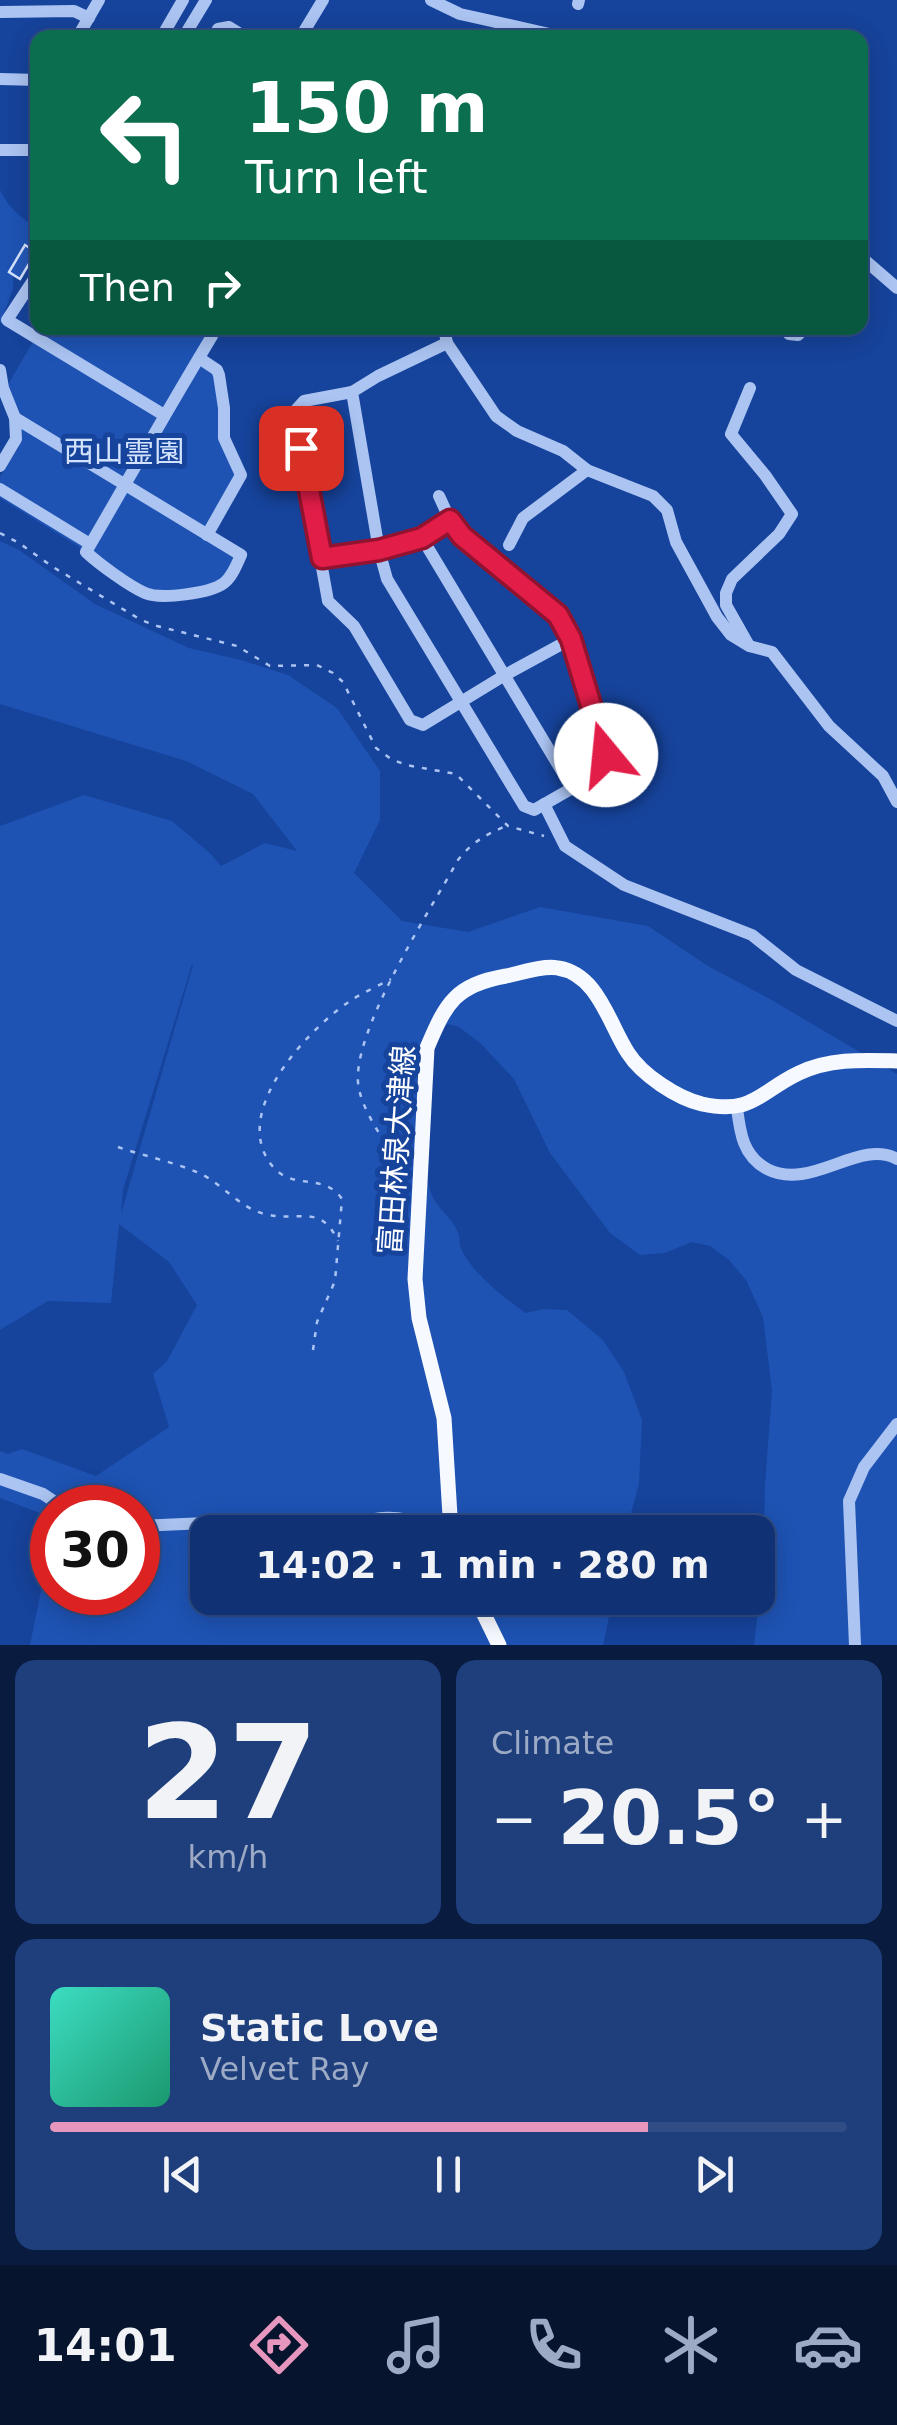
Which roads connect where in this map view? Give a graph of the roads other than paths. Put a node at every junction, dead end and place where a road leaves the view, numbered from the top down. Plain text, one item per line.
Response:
1 (100, 0) edge
2 (183, 0) edge
3 (206, 0) edge
4 (323, 0) edge
5 (431, 0) edge
6 (0, 12) edge
7 (89, 18) junction
8 (504, 25) junction
9 (82, 30) edge
10 (166, 30) edge
11 (188, 30) edge
12 (305, 30) edge
13 (500, 30) edge
14 (521, 30) edge
15 (0, 79) edge
16 (30, 80) edge
17 (0, 150) edge
18 (30, 151) edge
19 (868, 263) edge
20 (30, 284) edge
21 (897, 288) edge
22 (4, 324) edge
23 (445, 335) edge
24 (212, 336) dead end
25 (447, 343) junction
26 (199, 358) junction
27 (0, 370) edge
28 (750, 388) dead end
29 (352, 392) junction
30 (164, 415) junction
31 (14, 418) junction
32 (0, 466) edge
33 (587, 470) junction
34 (124, 483) junction
35 (0, 489) edge
36 (439, 496) dead end
37 (450, 520) junction
38 (207, 534) junction
39 (422, 538) junction
40 (90, 544) junction
41 (508, 544) dead end
42 (379, 550) junction
43 (322, 558) junction
44 (571, 639) junction
45 (750, 646) junction
46 (505, 675) junction
47 (460, 702) junction
48 (572, 788) junction
49 (897, 802) edge
50 (544, 804) junction
51 (897, 1022) edge
52 (897, 1061) edge
53 (737, 1108) junction
54 (897, 1159) edge
55 (897, 1424) edge
56 (0, 1479) edge
57 (30, 1489) edge
58 (449, 1515) edge
59 (190, 1524) edge
60 (160, 1525) edge
61 (485, 1615) edge
62 (500, 1645) edge
63 (855, 1645) edge

1 - 7 street
2 - 10 street
3 - 11 street
4 - 12 street
5 - 8 street
6 - 7 street
7 - 9 street
8 - 13 street
8 - 14 street
15 - 16 street
17 - 18 street
19 - 21 street
20 - 22 street
22 - 30 street
23 - 25 street
24 - 26 street
25 - 29 street
25 - 33 street
26 - 30 street
26 - 38 street
27 - 31 street
28 - 45 street
29 - 42 street
29 - 43 street
30 - 34 street
31 - 32 street
31 - 34 street
33 - 41 street
33 - 45 street
34 - 38 street
34 - 40 street
35 - 40 street
36 - 37 street
37 - 39 street
37 - 44 street
38 - 40 street
39 - 42 street
39 - 46 street
42 - 43 street
42 - 47 street
43 - 47 street
44 - 46 street
44 - 48 street
45 - 49 street
46 - 47 street
46 - 48 street
47 - 50 street
48 - 50 street
50 - 51 street
52 - 53 main road
53 - 54 street
53 - 58 main road, 富田林泉大津線
55 - 63 street
56 - 57 street
59 - 60 street
61 - 62 main road

